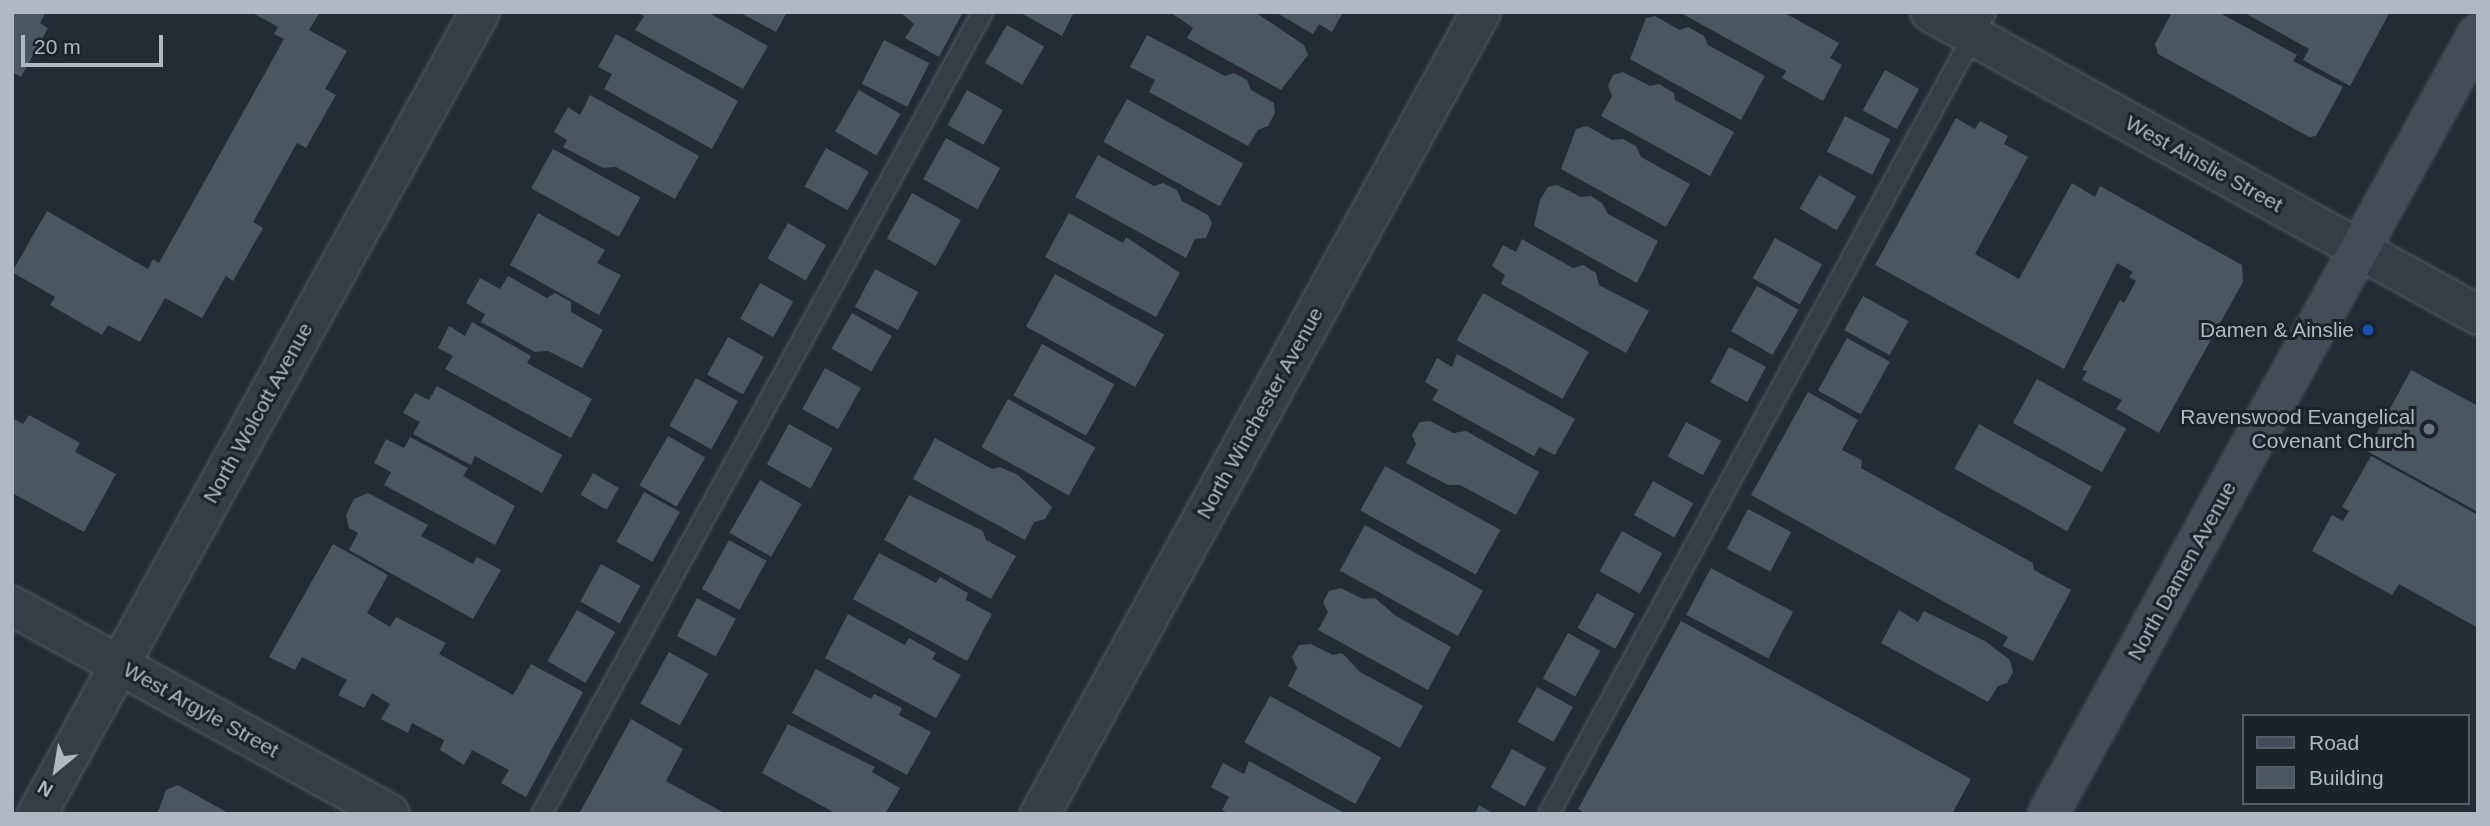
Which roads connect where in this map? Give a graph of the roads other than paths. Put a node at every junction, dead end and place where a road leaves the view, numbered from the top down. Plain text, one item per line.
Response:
1 (480, 12) edge
2 (982, 12) edge
3 (1481, 12) edge
4 (1930, 12) edge
5 (1979, 24) edge
6 (2478, 34) edge
7 (2359, 250) junction
8 (2478, 316) edge
9 (12, 606) edge
10 (120, 665) junction
11 (37, 814) edge
12 (390, 814) edge
13 (541, 814) edge
14 (1040, 814) edge
15 (1548, 814) edge
16 (2048, 814) edge

1 - 10 street, North Wolcott Avenue
2 - 13 lane
3 - 14 street, North Winchester Avenue
4 - 5 street, West Ainslie Street
5 - 7 street, West Ainslie Street
5 - 15 lane
6 - 7 main road, North Damen Avenue
7 - 8 street, West Ainslie Street
7 - 16 main road, North Damen Avenue
9 - 10 street, West Argyle Street
10 - 11 street, North Wolcott Avenue
10 - 12 street, West Argyle Street

